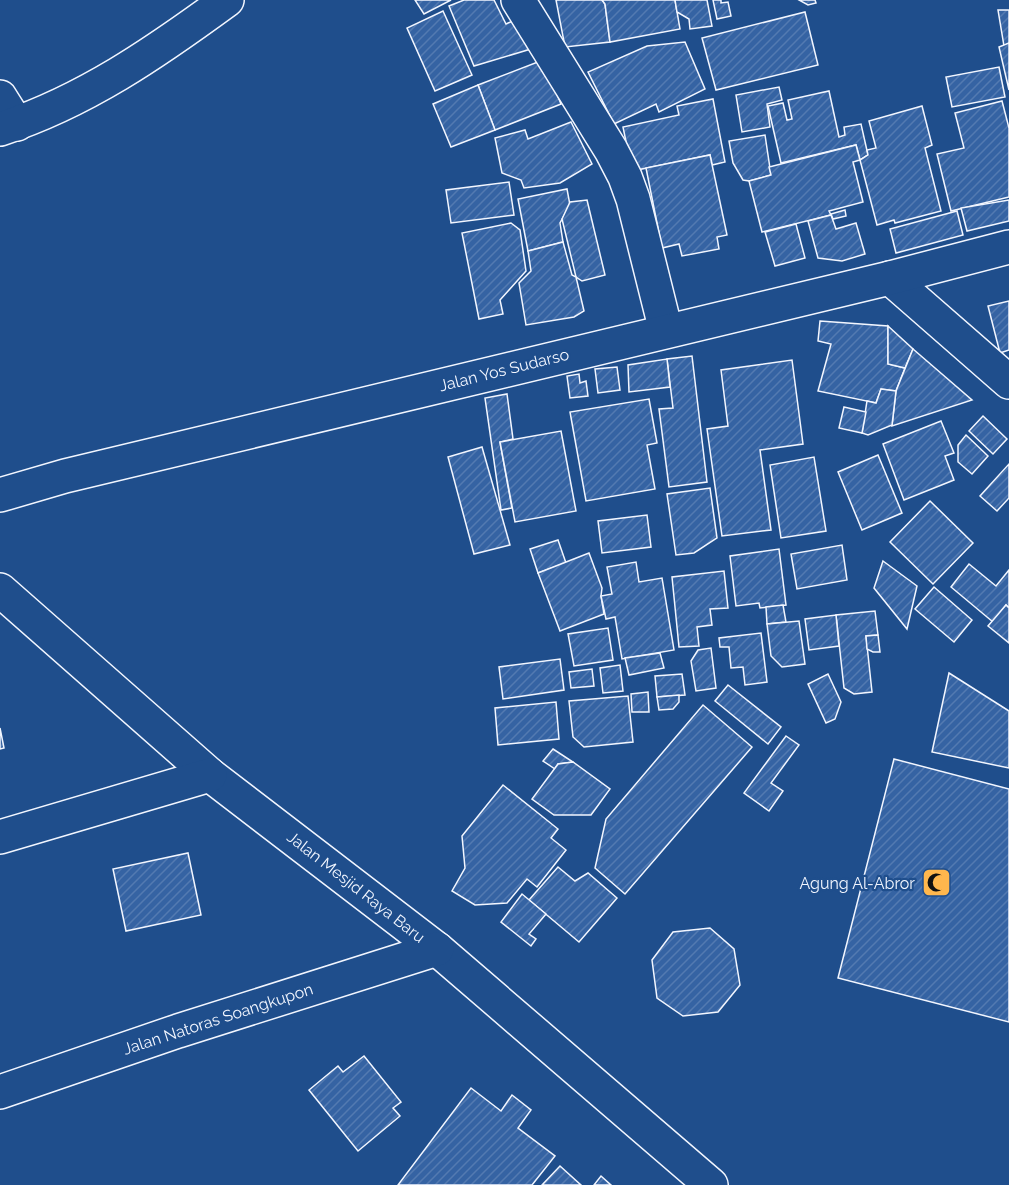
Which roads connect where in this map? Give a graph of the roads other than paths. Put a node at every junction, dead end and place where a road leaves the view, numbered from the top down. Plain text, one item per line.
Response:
1 (227, 0) edge
2 (518, 0) edge
3 (6, 116) edge
4 (1009, 247) edge
5 (890, 278) junction
6 (666, 331) junction
7 (1009, 382) edge
8 (0, 495) edge
9 (0, 590) edge
10 (210, 775) junction
11 (0, 837) edge
12 (437, 949) junction
13 (0, 1092) edge
14 (711, 1185) edge

1 - 3 street
2 - 6 street
4 - 5 street, Jalan Yos Sudarso
5 - 6 street, Jalan Yos Sudarso
5 - 7 street
6 - 8 street, Jalan Yos Sudarso
9 - 10 street, Jalan Mesjid Raya Baru
10 - 11 street
10 - 12 street, Jalan Mesjid Raya Baru
12 - 13 street, Jalan Natoras Soangkupon
12 - 14 street, Jalan Mesjid Raya Baru

